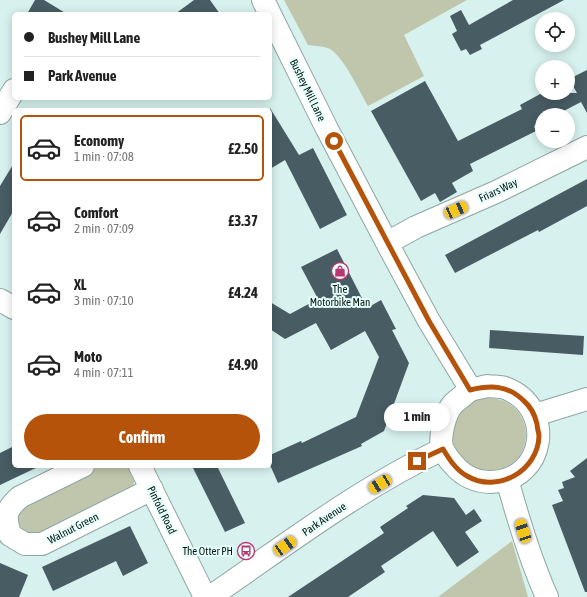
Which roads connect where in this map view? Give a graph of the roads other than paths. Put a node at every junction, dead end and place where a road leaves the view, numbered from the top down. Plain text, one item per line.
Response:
1 (263, 0) edge
2 (269, 12) edge
3 (272, 18) edge
4 (12, 93) edge
5 (0, 113) edge
6 (587, 147) edge
7 (387, 243) junction
8 (0, 300) edge
9 (12, 307) edge
10 (470, 390) junction
11 (587, 400) edge
12 (535, 415) junction
13 (443, 449) junction
14 (79, 468) edge
15 (141, 468) edge
16 (507, 480) junction
17 (152, 489) junction
18 (5, 537) edge
19 (205, 597) edge
20 (210, 597) edge
21 (547, 597) edge

1 - 2 street, Bushey Mill Lane
3 - 7 street, Bushey Mill Lane
4 - 5 street
6 - 7 street, Friars Way
7 - 10 street, Bushey Mill Lane
8 - 9 street
10 - 12 street
10 - 13 street
11 - 12 street
12 - 16 street
13 - 16 street
13 - 20 street, Park Avenue
14 - 18 street, Walnut Green
15 - 17 street, Pinfold Road
16 - 21 street
17 - 18 street, Walnut Green
17 - 19 street, Pinfold Road

